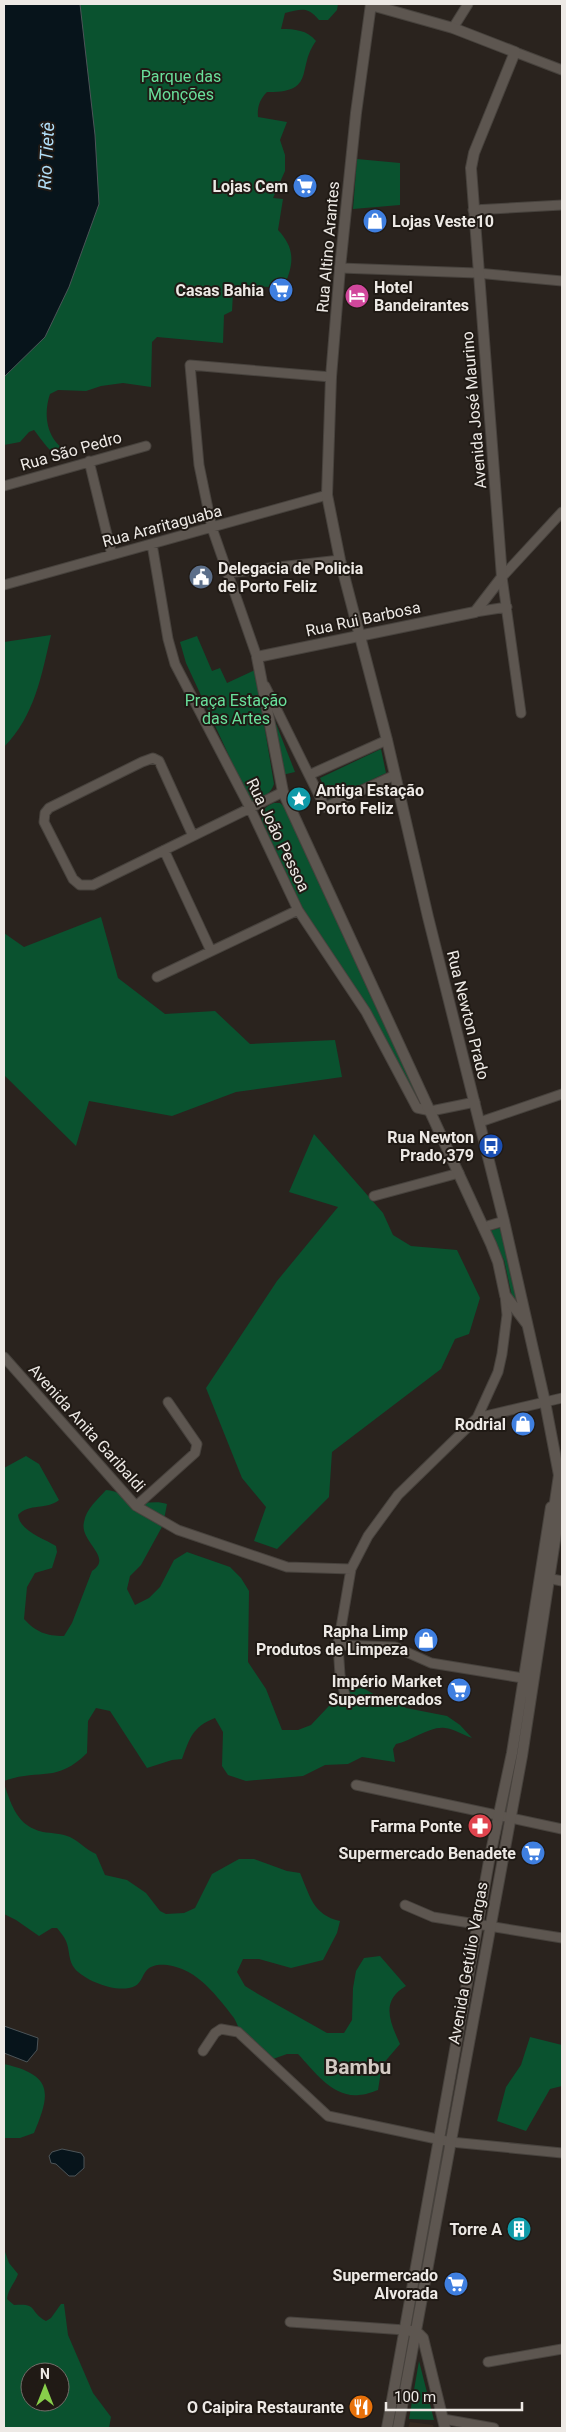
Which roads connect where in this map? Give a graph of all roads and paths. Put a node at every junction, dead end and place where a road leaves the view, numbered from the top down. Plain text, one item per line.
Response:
1 (371, 4) edge
2 (468, 4) edge
3 (453, 28) junction
4 (515, 52) junction
5 (562, 70) edge
6 (562, 205) edge
7 (473, 210) junction
8 (340, 268) junction
9 (477, 272) junction
10 (562, 281) edge
11 (331, 377) junction
12 (146, 446) dead end
13 (89, 461) junction
14 (4, 486) edge
15 (327, 495) junction
16 (562, 512) edge
17 (212, 528) junction
18 (152, 544) junction
19 (112, 555) junction
20 (340, 560) junction
21 (227, 573) junction
22 (502, 577) junction
23 (4, 585) edge
24 (507, 607) junction
25 (475, 612) junction
26 (360, 635) junction
27 (256, 657) junction
28 (262, 682) junction
29 (521, 713) dead end
30 (387, 740) junction
31 (395, 774) junction
32 (309, 775) junction
33 (283, 792) junction
34 (250, 808) junction
35 (193, 836) junction
36 (164, 850) junction
37 (298, 910) junction
38 (211, 951) junction
39 (157, 977) dead end
40 (562, 1094) edge
41 (475, 1102) junction
42 (430, 1110) junction
43 (480, 1122) junction
44 (459, 1173) junction
45 (374, 1196) dead end
46 (504, 1221) junction
47 (484, 1228) junction
48 (505, 1295) junction
49 (527, 1324) junction
50 (4, 1357) edge
51 (562, 1398) edge
52 (168, 1402) dead end
53 (545, 1402) junction
54 (476, 1418) junction
55 (557, 1503) edge
56 (136, 1506) junction
57 (351, 1569) junction
58 (545, 1577) junction
59 (562, 1581) edge
60 (338, 1645) junction
61 (529, 1679) junction
62 (345, 1695) dead end
63 (517, 1754) junction
64 (356, 1785) dead end
65 (499, 1815) junction
66 (510, 1818) junction
67 (562, 1829) edge
68 (405, 1905) dead end
69 (477, 1925) junction
70 (490, 1927) junction
71 (562, 1938) edge
72 (456, 2046) junction
73 (469, 2048) junction
74 (203, 2051) dead end
75 (440, 2140) junction
76 (451, 2142) junction
77 (562, 2153) edge
78 (290, 2322) dead end
79 (405, 2330) junction
80 (416, 2332) junction
81 (562, 2349) edge
82 (488, 2362) dead end
83 (444, 2423) edge
84 (387, 2428) edge
85 (398, 2428) edge
86 (494, 2428) edge

1 - 3 street
1 - 8 street, Rua Altino Arantes
2 - 3 street
3 - 4 street
4 - 5 street
4 - 7 street, Avenida José Maurino
6 - 7 street
7 - 9 street, Avenida José Maurino
8 - 9 street
8 - 11 street, Rua Altino Arantes
9 - 10 street
9 - 22 street, Avenida José Maurino
11 - 15 street, Rua Altino Arantes
11 - 17 street
12 - 13 street, Rua São Pedro
13 - 14 street, Rua São Pedro
13 - 19 street
15 - 17 street, Rua Araritaguaba
15 - 20 street, Rua Altino Arantes
16 - 22 street
17 - 18 street, Rua Araritaguaba
17 - 21 street
18 - 19 street, Rua Araritaguaba
18 - 34 street, Rua João Pessoa
19 - 23 street, Rua Araritaguaba
20 - 21 street
20 - 26 street, Rua Newton Prado
21 - 27 street
22 - 24 street, Avenida José Maurino
22 - 25 street
24 - 25 street, Rua Rui Barbosa
24 - 29 street, Avenida José Maurino
25 - 26 street, Rua Rui Barbosa
26 - 27 street, Rua Rui Barbosa
26 - 30 street, Rua Newton Prado
27 - 28 street
28 - 32 street
28 - 33 street
30 - 31 street, Rua Newton Prado
30 - 32 street
31 - 32 street
31 - 41 street, Rua Newton Prado
33 - 34 street
33 - 42 street
34 - 35 street
34 - 37 street, Rua João Pessoa
35 - 36 street
35 - 36 street
36 - 38 street
37 - 38 street
37 - 42 street, Rua João Pessoa
38 - 39 street
40 - 43 street
41 - 42 street
41 - 43 street, Rua Newton Prado
42 - 44 street
43 - 46 street, Rua Newton Prado
44 - 45 street
44 - 47 street
46 - 47 street
46 - 49 street, Rua Newton Prado
47 - 48 street
48 - 49 street
48 - 54 street
49 - 53 street, Rua Newton Prado
50 - 56 street, Avenida Anita Garibaldi
51 - 53 street
52 - 56 street
53 - 54 street
53 - 55 street, Avenida Getúlio Vargas
54 - 57 street
55 - 58 street, Avenida Getúlio Vargas
56 - 57 street, Avenida Anita Garibaldi
57 - 60 street
58 - 59 street
58 - 61 street, Avenida Getúlio Vargas
60 - 61 street
60 - 62 street
61 - 63 street, Avenida Getúlio Vargas
63 - 65 street, Avenida Getúlio Vargas
63 - 66 street, Avenida Getúlio Vargas
64 - 65 street
65 - 66 street
65 - 69 street, Avenida Getúlio Vargas
66 - 67 street
66 - 70 street, Avenida Getúlio Vargas
68 - 69 street
69 - 70 street
69 - 72 street, Avenida Getúlio Vargas
70 - 71 street
70 - 73 street, Avenida Getúlio Vargas
72 - 73 street
72 - 75 street, Avenida Getúlio Vargas
73 - 76 street, Avenida Getúlio Vargas
74 - 75 street
75 - 76 street
75 - 79 street, Avenida Getúlio Vargas
76 - 77 street
76 - 80 street, Avenida Getúlio Vargas
78 - 79 street
79 - 80 street
79 - 84 street, Avenida Getúlio Vargas
80 - 83 street
80 - 85 street, Avenida Getúlio Vargas
81 - 82 street
83 - 86 street

